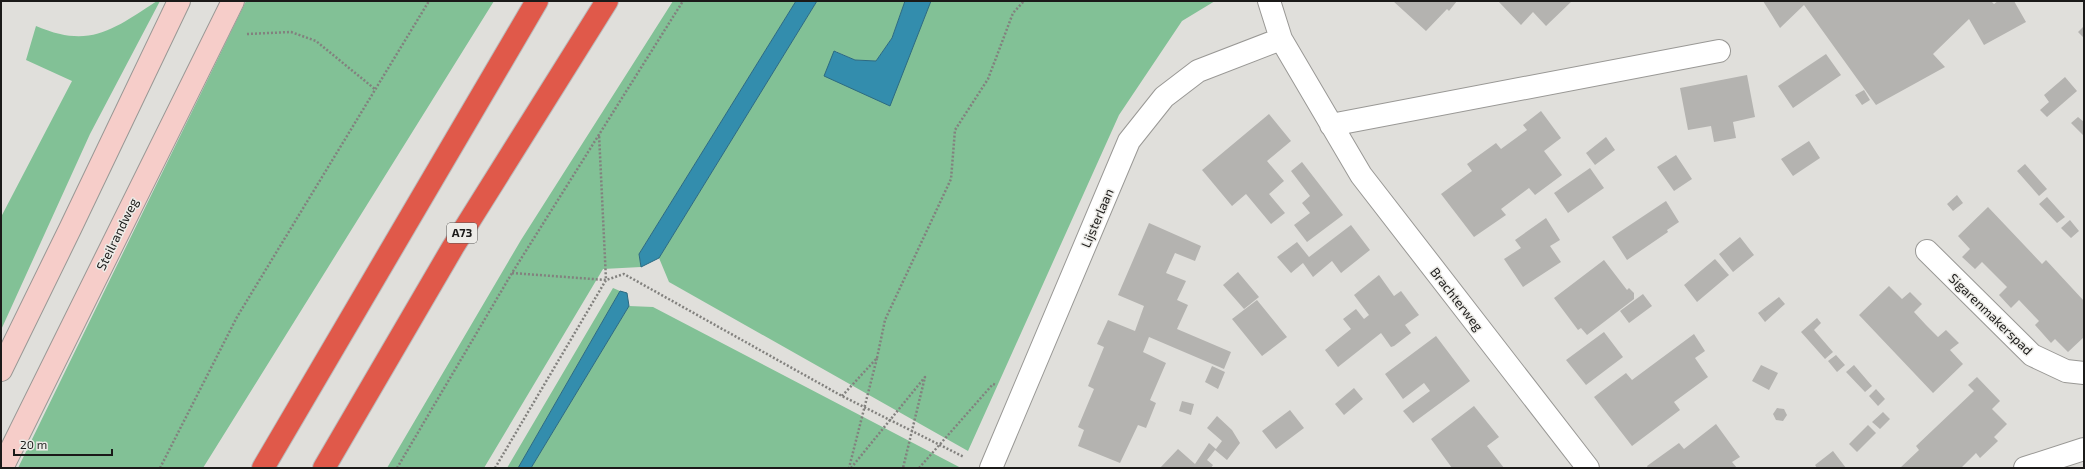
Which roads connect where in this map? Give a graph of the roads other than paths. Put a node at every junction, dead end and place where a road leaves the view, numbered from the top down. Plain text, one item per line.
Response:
1 (179, 1) edge
2 (232, 1) edge
3 (537, 1) edge
4 (607, 1) edge
5 (1269, 1) edge
6 (1281, 39) junction
7 (1719, 51) dead end
8 (1331, 125) junction
9 (1927, 252) dead end
10 (1, 370) edge
11 (2084, 373) edge
12 (2084, 449) edge
13 (2, 468) edge
14 (263, 468) edge
15 (324, 468) edge
16 (991, 468) edge
17 (1588, 468) edge
18 (2025, 468) edge

1 - 10 main road
2 - 13 main road, Steilrandweg
3 - 14 highway
4 - 15 highway, A73
5 - 6 street, Brachterweg
6 - 8 street, Brachterweg
6 - 16 street, Lijsterlaan
7 - 8 street
8 - 17 street, Brachterweg
9 - 11 street, Sigarenmakerspad
12 - 18 street

